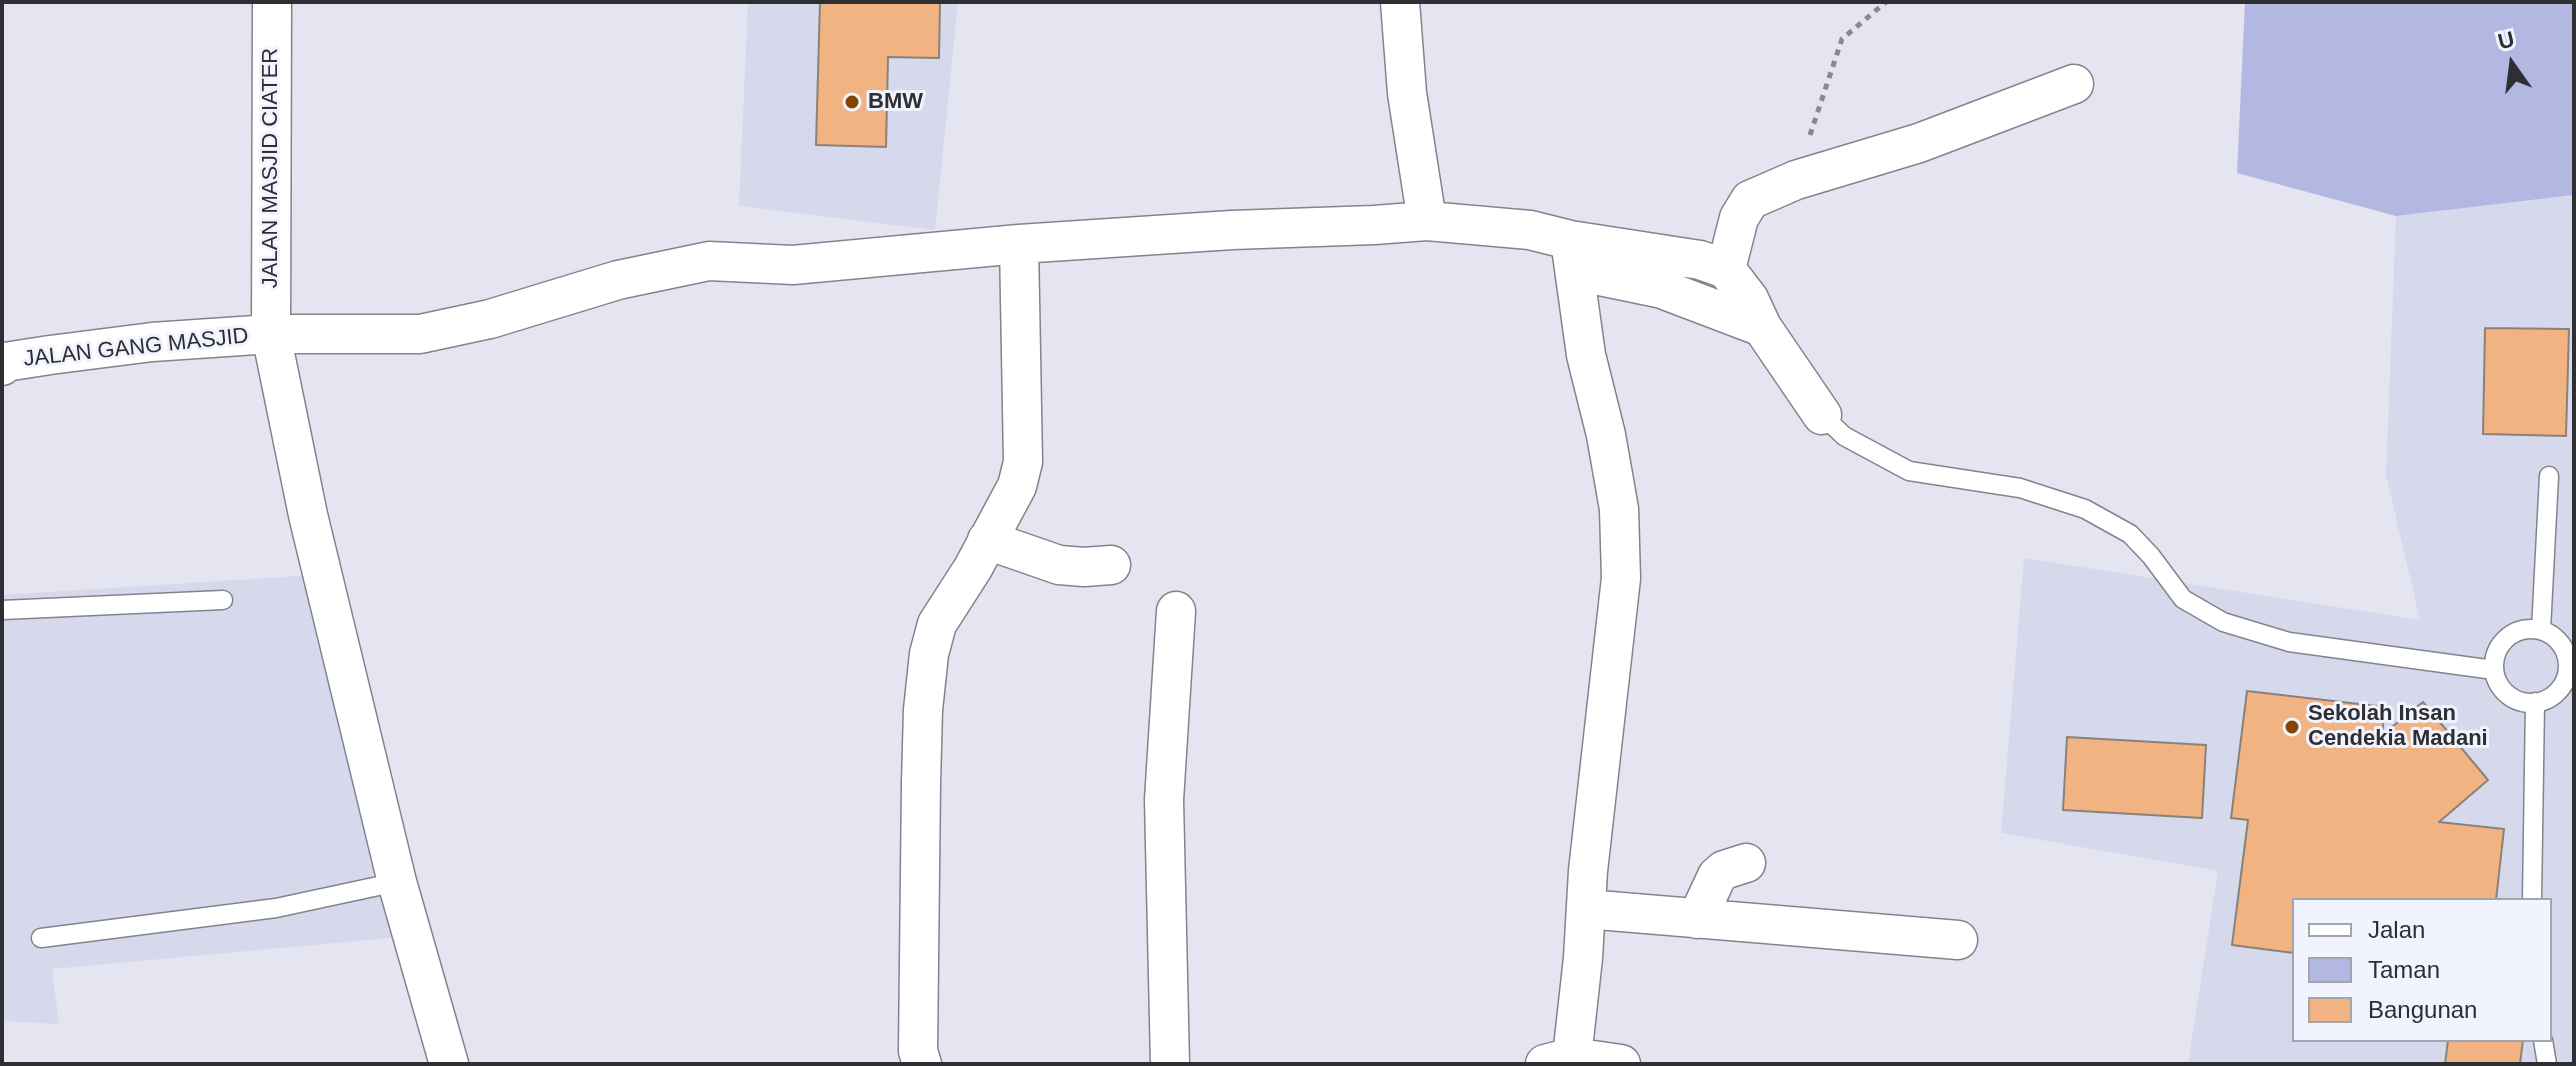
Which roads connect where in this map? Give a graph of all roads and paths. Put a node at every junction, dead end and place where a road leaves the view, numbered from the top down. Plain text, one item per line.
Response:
1 (272, 2) edge
2 (1400, 2) edge
3 (1886, 2) edge
4 (2074, 84) dead end
5 (1796, 180) junction
6 (1427, 221) junction
7 (1019, 244) junction
8 (1573, 255) junction
9 (1726, 269) junction
10 (1762, 327) junction
11 (271, 334) junction
12 (2, 366) edge
13 (1822, 415) joint
14 (2549, 476) dead end
15 (987, 540) junction
16 (1111, 565) dead end
17 (223, 600) dead end
18 (2, 610) edge
19 (1176, 611) dead end
20 (2541, 630) junction
21 (2494, 670) junction
22 (2535, 702) junction
23 (1746, 863) dead end
24 (397, 882) junction
25 (2532, 898) edge
26 (1586, 909) junction
27 (1697, 919) junction
28 (41, 938) dead end
29 (1958, 940) dead end
30 (2543, 1042) edge
31 (1558, 1061) edge
32 (449, 1064) edge
33 (922, 1064) edge
34 (1170, 1064) edge
35 (1621, 1064) edge
36 (2547, 1064) edge

1 - 11 street, JALAN MASJID CIATER
2 - 6 street
3 - 5 path
4 - 5 street
5 - 9 street
6 - 7 street, JALAN GANG MASJID
6 - 8 street, JALAN GANG MASJID
7 - 11 street, JALAN GANG MASJID
7 - 15 street
8 - 9 street
8 - 10 street
8 - 26 street
9 - 10 street
10 - 13 street
11 - 12 street, JALAN GANG MASJID
11 - 24 street, JALAN MASJID CIATER
13 - 21 lane
14 - 20 lane
15 - 16 street
15 - 33 street
17 - 18 lane
19 - 34 street
20 - 21 lane
20 - 22 lane
21 - 22 lane
22 - 25 lane
23 - 27 street
24 - 28 lane
24 - 32 street, JALAN MASJID CIATER
26 - 27 street
26 - 31 street
27 - 29 street
30 - 36 lane
31 - 35 street

